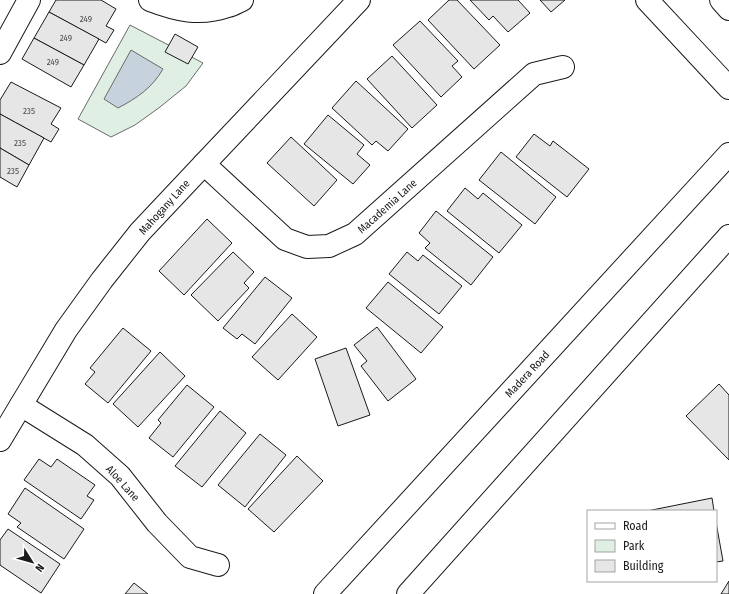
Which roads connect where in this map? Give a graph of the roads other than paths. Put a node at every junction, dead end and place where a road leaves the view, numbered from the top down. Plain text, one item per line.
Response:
1 (29, 0) edge
2 (150, 0) edge
3 (242, 0) edge
4 (360, 0) edge
5 (647, 0) edge
6 (721, 0) edge
7 (729, 9) edge
8 (0, 53) edge
9 (563, 67) dead end
10 (729, 88) edge
11 (729, 154) edge
12 (204, 164) junction
13 (729, 236) edge
14 (21, 405) junction
15 (0, 440) edge
16 (218, 565) dead end
17 (325, 594) edge
18 (408, 594) edge

1 - 8 street
2 - 3 street
4 - 12 street, Mahogany Lane
5 - 10 street
6 - 7 street
9 - 12 street, Macademia Lane
11 - 17 street, Madera Road
12 - 14 street, Mahogany Lane
13 - 18 street
14 - 15 street, Mahogany Lane
14 - 16 street, Aloe Lane

